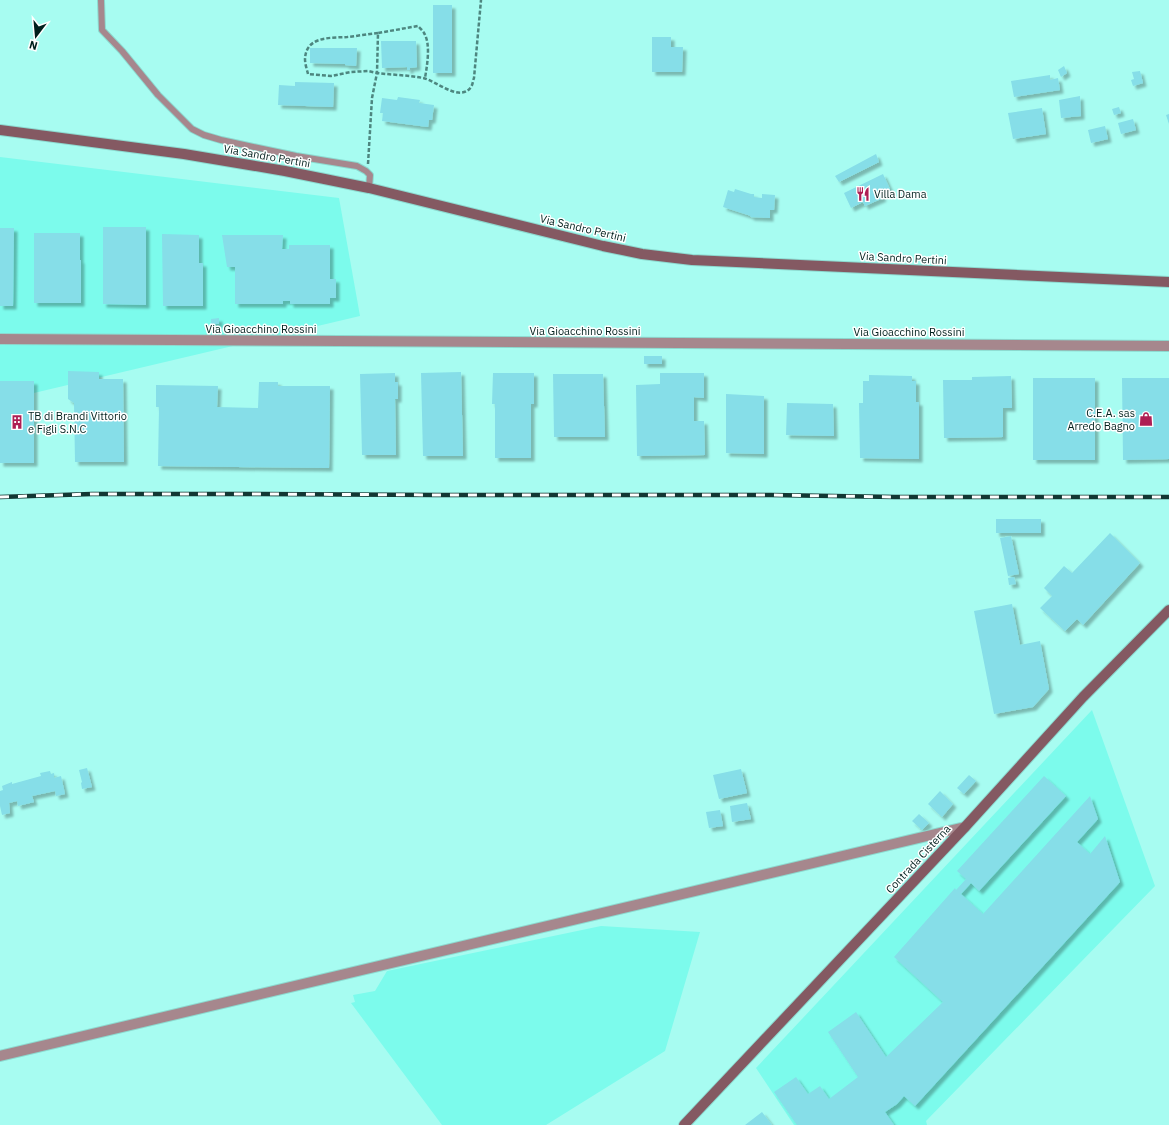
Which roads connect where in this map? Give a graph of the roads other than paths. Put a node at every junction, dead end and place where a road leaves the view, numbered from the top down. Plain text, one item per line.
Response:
1 (101, 0) edge
2 (0, 130) edge
3 (369, 188) junction
4 (1169, 282) edge
5 (0, 340) edge
6 (1169, 346) edge
7 (1169, 610) edge
8 (965, 827) junction
9 (0, 1056) edge
10 (684, 1125) edge

1 - 3 lane
2 - 3 main road, Via Sandro Pertini
3 - 4 main road, Via Sandro Pertini
5 - 6 street, Via Gioacchino Rossini
7 - 8 main road, Contrada Cisterna
8 - 9 street
8 - 10 main road, Contrada Cisterna

